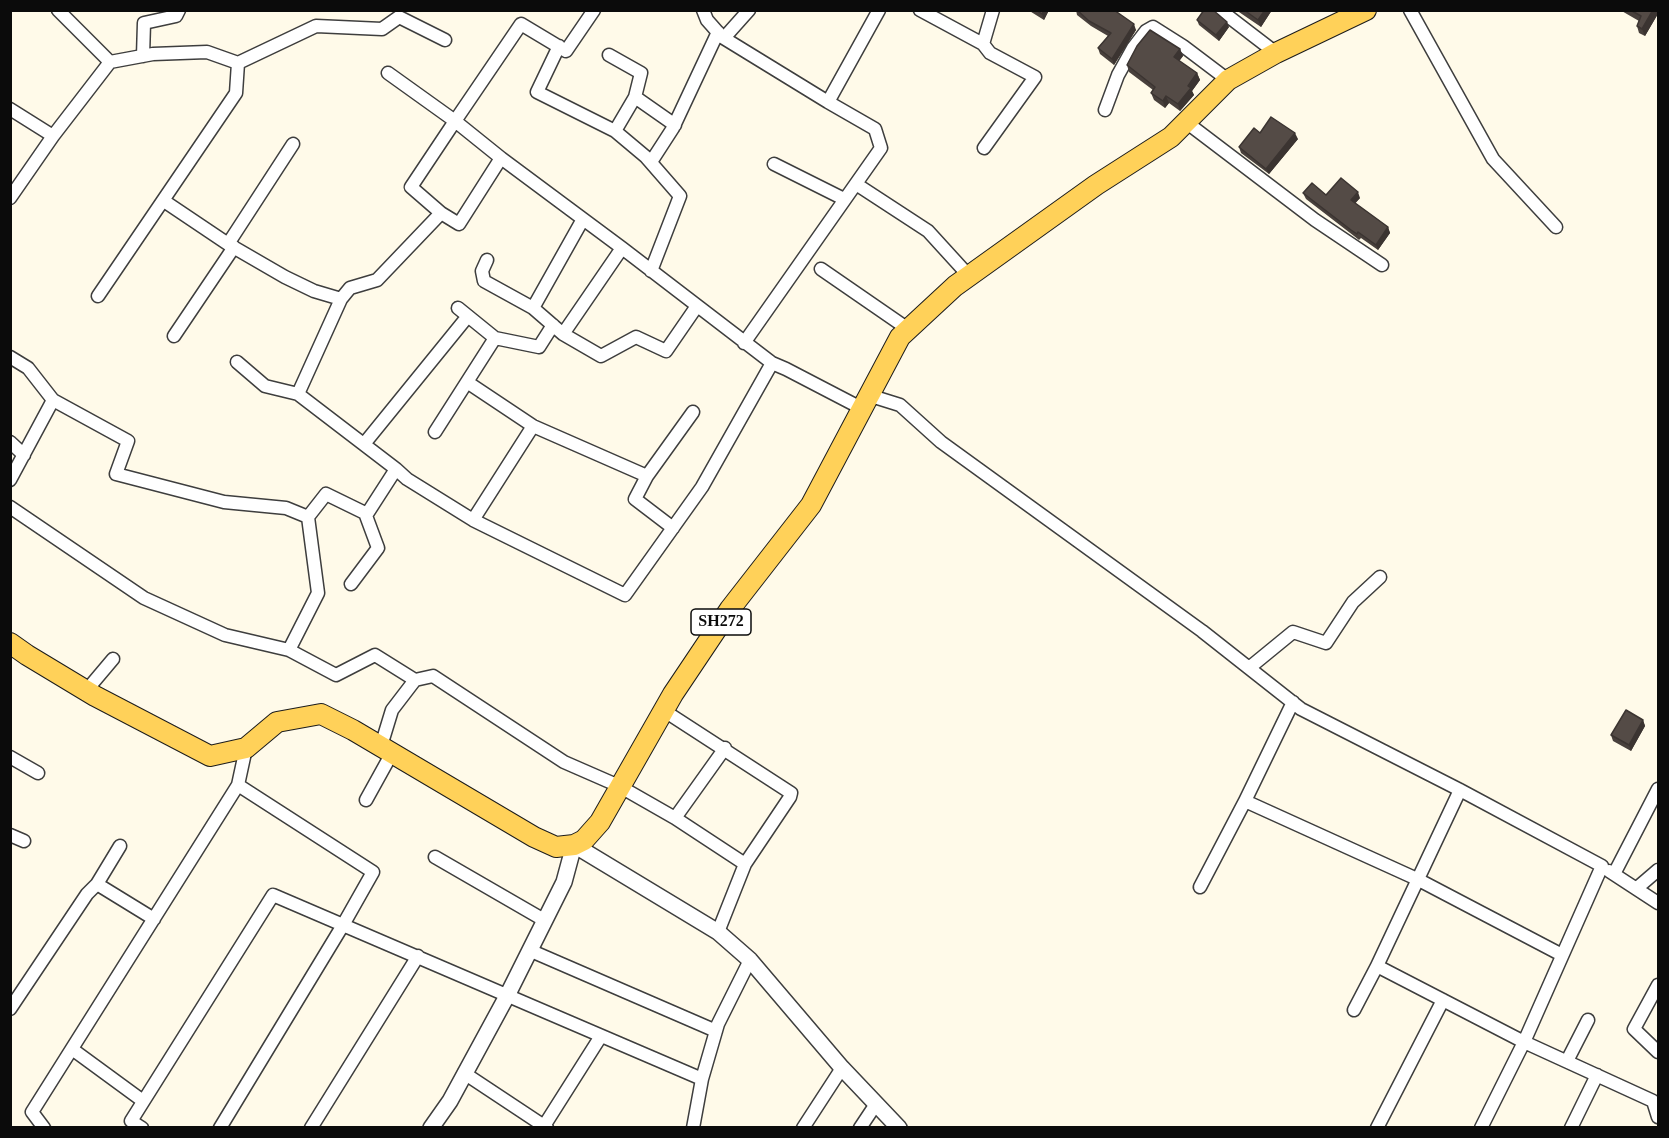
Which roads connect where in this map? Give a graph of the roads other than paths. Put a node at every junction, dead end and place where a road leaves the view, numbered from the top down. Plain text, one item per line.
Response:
1 (58, 10) edge
2 (179, 10) edge
3 (594, 10) edge
4 (703, 10) edge
5 (749, 10) edge
6 (879, 10) edge
7 (920, 10) edge
8 (993, 10) edge
9 (1220, 10) edge
10 (1366, 10) edge
11 (1410, 10) edge
12 (721, 35) junction
13 (445, 40) dead end
14 (983, 44) junction
15 (559, 46) junction
16 (1276, 53) junction
17 (609, 55) dead end
18 (143, 56) junction
19 (110, 62) junction
20 (238, 63) junction
21 (388, 73) dead end
22 (1228, 80) junction
23 (635, 97) junction
24 (828, 102) junction
25 (10, 109) edge
26 (1105, 110) dead end
27 (455, 121) junction
28 (1186, 122) junction
29 (675, 125) junction
30 (615, 131) junction
31 (53, 136) junction
32 (293, 144) dead end
33 (984, 148) dead end
34 (501, 158) junction
35 (651, 162) junction
36 (774, 164) dead end
37 (856, 184) junction
38 (10, 198) edge
39 (844, 200) junction
40 (164, 201) junction
41 (441, 213) junction
42 (583, 219) junction
43 (1556, 227) dead end
44 (231, 246) junction
45 (622, 248) junction
46 (487, 260) dead end
47 (1382, 265) dead end
48 (821, 269) dead end
49 (651, 271) junction
50 (969, 276) junction
51 (98, 296) dead end
52 (341, 299) junction
53 (697, 306) junction
54 (458, 308) dead end
55 (533, 308) junction
56 (468, 316) junction
57 (553, 325) junction
58 (908, 329) junction
59 (563, 334) junction
60 (174, 336) dead end
61 (495, 338) junction
62 (744, 343) junction
63 (10, 357) edge
64 (237, 362) dead end
65 (772, 363) junction
66 (467, 382) junction
67 (298, 394) junction
68 (53, 400) junction
69 (865, 402) junction
70 (693, 412) dead end
71 (533, 426) junction
72 (435, 432) dead end
73 (10, 442) edge
74 (363, 444) junction
75 (24, 455) junction
76 (396, 469) junction
77 (647, 477) junction
78 (10, 480) edge
79 (10, 507) edge
80 (366, 513) junction
81 (308, 517) junction
82 (473, 520) junction
83 (673, 528) junction
84 (1380, 577) dead end
85 (351, 584) dead end
86 (10, 643) edge
87 (289, 650) junction
88 (113, 658) dead end
89 (1249, 668) junction
90 (415, 680) junction
91 (86, 691) junction
92 (1293, 702) junction
93 (663, 710) junction
94 (246, 748) junction
95 (725, 748) junction
96 (386, 749) junction
97 (10, 757) edge
98 (38, 773) dead end
99 (238, 785) junction
100 (619, 786) junction
101 (1659, 789) edge
102 (1460, 790) junction
103 (366, 800) dead end
104 (1245, 801) junction
105 (675, 818) junction
106 (10, 835) edge
107 (24, 841) dead end
108 (574, 845) junction
109 (120, 846) dead end
110 (435, 857) dead end
111 (745, 864) junction
112 (1602, 866) junction
113 (1659, 870) edge
114 (1614, 874) junction
115 (1418, 879) junction
116 (98, 884) junction
117 (1200, 887) dead end
118 (1636, 888) junction
119 (1659, 903) edge
120 (154, 919) junction
121 (544, 920) junction
122 (343, 925) junction
123 (718, 932) junction
124 (529, 950) junction
125 (1562, 955) junction
126 (418, 956) junction
127 (750, 960) junction
128 (1377, 966) junction
129 (1659, 985) edge
130 (507, 996) junction
131 (1443, 1000) junction
132 (10, 1009) edge
133 (1354, 1010) dead end
134 (1587, 1020) dead end
135 (716, 1031) junction
136 (601, 1036) junction
137 (1524, 1042) junction
138 (72, 1049) junction
139 (1659, 1052) edge
140 (1567, 1061) junction
141 (842, 1068) junction
142 (464, 1073) junction
143 (1597, 1075) junction
144 (702, 1079) junction
145 (143, 1101) junction
146 (876, 1104) junction
147 (1659, 1117) edge
148 (128, 1124) edge
149 (545, 1127) edge
150 (44, 1128) edge
151 (142, 1128) edge
152 (220, 1128) edge
153 (311, 1128) edge
154 (431, 1128) edge
155 (693, 1128) edge
156 (803, 1128) edge
157 (860, 1128) edge
158 (899, 1128) edge
159 (1377, 1128) edge
160 (1481, 1128) edge
161 (1571, 1128) edge
162 (1654, 1128) edge

1 - 19 street
2 - 18 street
3 - 15 street
4 - 12 street
5 - 12 street
6 - 24 street
7 - 14 street
8 - 14 street
9 - 16 street
10 - 16 main road, SH272
11 - 43 street
12 - 24 street
12 - 29 street
13 - 20 street
14 - 33 street
15 - 27 street
15 - 30 street
16 - 22 main road, SH272
17 - 23 street
18 - 19 street
18 - 20 street
19 - 31 street
20 - 40 street
21 - 27 street
22 - 26 street
22 - 28 main road, SH272
23 - 29 street
23 - 30 street
24 - 37 street
25 - 31 street
27 - 34 street
27 - 41 street
28 - 47 street
28 - 50 main road, SH272
29 - 35 street
30 - 35 street
31 - 38 street
32 - 44 street
34 - 41 street
34 - 42 street
35 - 49 street
36 - 39 street
37 - 39 street
37 - 50 street
39 - 62 street
40 - 44 street
40 - 51 street
41 - 52 street
42 - 45 street
42 - 55 street
44 - 52 street
44 - 60 street
45 - 49 street
45 - 59 street
46 - 55 street
48 - 58 street
49 - 53 street
50 - 58 main road, SH272
52 - 67 street
53 - 59 street
53 - 62 street
54 - 56 street
55 - 57 street
56 - 61 street
56 - 74 street
57 - 59 street
57 - 61 street
58 - 69 main road, SH272
61 - 66 street
62 - 65 street
63 - 68 street
64 - 67 street
65 - 69 street
65 - 83 street
66 - 71 street
66 - 72 street
67 - 74 street
68 - 75 street
68 - 81 street
69 - 89 street
69 - 93 main road, SH272
70 - 77 street
71 - 77 street
71 - 82 street
73 - 75 street
74 - 76 street
75 - 78 street
76 - 80 street
76 - 82 street
77 - 83 street
79 - 87 street
80 - 81 street
80 - 85 street
81 - 87 street
82 - 83 street
84 - 89 street
86 - 91 main road
87 - 90 street
88 - 91 street
89 - 92 street
90 - 96 street
90 - 100 street
91 - 94 main road
92 - 102 street
92 - 104 street
93 - 95 street
93 - 100 main road, SH272
94 - 96 main road
94 - 99 street
95 - 105 street
95 - 111 street
96 - 103 street
96 - 108 main road
97 - 98 street
99 - 120 street
99 - 122 street
100 - 105 street
100 - 108 main road, SH272
101 - 114 street
102 - 112 street
102 - 115 street
104 - 115 street
104 - 117 street
105 - 111 street
106 - 107 street
108 - 121 street
108 - 123 street
109 - 116 street
110 - 121 street
111 - 123 street
112 - 114 street
112 - 125 street
113 - 118 street
114 - 118 street
115 - 125 street
115 - 128 street
116 - 120 street
116 - 132 street
118 - 119 street
120 - 138 street
121 - 124 street
122 - 126 street
122 - 145 street
122 - 152 street
123 - 127 street
124 - 130 street
124 - 135 street
125 - 137 street
126 - 130 street
126 - 153 street
127 - 135 street
127 - 141 street
128 - 131 street
128 - 133 street
129 - 139 street
130 - 136 street
130 - 142 street
131 - 137 street
131 - 159 street
134 - 140 street
135 - 144 street
136 - 144 street
136 - 149 street
137 - 140 street
137 - 160 street
138 - 145 street
138 - 150 street
140 - 143 street
141 - 146 street
141 - 156 street
142 - 149 street
142 - 154 street
143 - 147 street
143 - 161 street
144 - 155 street
145 - 148 street
146 - 157 street
146 - 158 street
147 - 162 street
148 - 151 street

